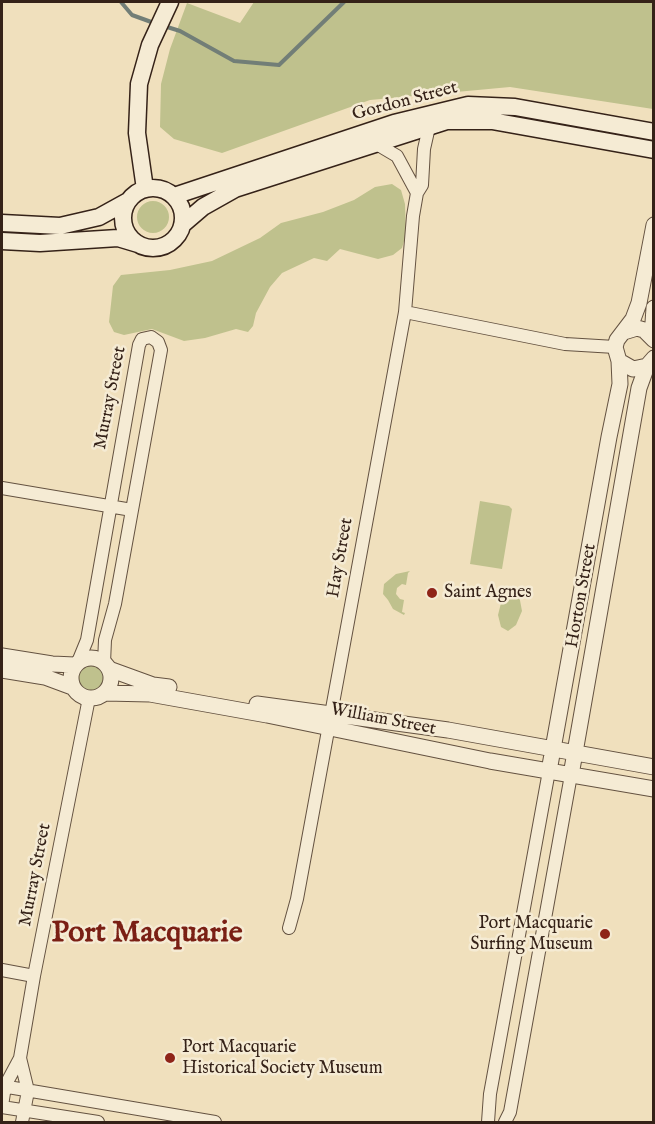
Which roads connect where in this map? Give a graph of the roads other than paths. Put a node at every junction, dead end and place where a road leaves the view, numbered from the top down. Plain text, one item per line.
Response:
1 (170, 2) edge
2 (429, 127) junction
3 (654, 132) edge
4 (375, 143) junction
5 (654, 150) edge
6 (145, 189) junction
7 (417, 193) junction
8 (174, 196) junction
9 (128, 201) junction
10 (2, 223) edge
11 (182, 225) junction
12 (654, 225) edge
13 (2, 241) edge
14 (141, 245) junction
15 (654, 308) edge
16 (405, 312) junction
17 (624, 332) junction
18 (653, 338) edge
19 (617, 354) junction
20 (651, 362) edge
21 (2, 488) edge
22 (109, 506) junction
23 (132, 510) junction
24 (2, 656) edge
25 (76, 664) junction
26 (107, 666) junction
27 (2, 670) edge
28 (72, 687) junction
29 (105, 693) junction
30 (561, 695) junction
31 (89, 698) junction
32 (584, 699) junction
33 (329, 721) junction
34 (494, 738) junction
35 (552, 749) junction
36 (575, 753) junction
37 (490, 761) junction
38 (654, 767) edge
39 (549, 771) junction
40 (571, 776) junction
41 (654, 789) edge
42 (538, 828) junction
43 (560, 833) junction
44 (289, 928) dead end
45 (2, 970) edge
46 (34, 976) junction
47 (20, 1058) junction
48 (3, 1086) edge
49 (28, 1090) junction
50 (490, 1094) junction
51 (513, 1098) junction
52 (2, 1106) edge
53 (23, 1117) edge
54 (98, 1122) edge
55 (215, 1122) edge
56 (488, 1122) edge
57 (506, 1122) edge

1 - 6 main road
2 - 4 main road, Gordon Street
2 - 5 main road, Gordon Street
2 - 7 street, Hay Street
3 - 8 main road, Gordon Street
4 - 7 street
4 - 11 main road, Gordon Street
6 - 8 main road
6 - 9 main road
7 - 16 street, Hay Street
8 - 11 main road
9 - 10 main road
9 - 14 main road
11 - 14 main road
12 - 17 street
13 - 14 main road
15 - 18 street
16 - 19 street
16 - 33 street, Hay Street
17 - 18 street
17 - 19 street
19 - 20 street
19 - 30 street, Horton Street
20 - 32 street, Horton Street
21 - 22 street
22 - 23 street
22 - 23 street, Murray Street
22 - 25 street, Murray Street
23 - 26 street, Murray Street
24 - 25 street, William Street
25 - 26 street, William Street
25 - 28 street
26 - 29 street
26 - 33 street, William Street
27 - 28 street
28 - 31 street
29 - 31 street, William Street
29 - 33 street, William Street
30 - 32 street
30 - 35 street, Horton Street
31 - 46 street, Murray Street
32 - 36 street, Horton Street
33 - 34 street, William Street
33 - 37 street, William Street
33 - 44 street, Hay Street
34 - 35 street, William Street
34 - 37 street
35 - 36 street, William Street
35 - 39 street, Horton Street
36 - 38 street, William Street
36 - 40 street, Horton Street
37 - 39 street, William Street
39 - 40 street, William Street
39 - 42 street, Horton Street
40 - 41 street, William Street
40 - 43 street, Horton Street
42 - 43 street
42 - 50 street, Horton Street
43 - 51 street, Horton Street
45 - 46 street
46 - 47 street, Murray Street
47 - 48 street, Murray Street
47 - 49 street, Murray Street
48 - 49 street
48 - 52 street, Murray Street
49 - 53 street, Murray Street
49 - 55 street
50 - 51 street
50 - 56 street, Horton Street
51 - 57 street, Horton Street
52 - 53 street
53 - 54 street

